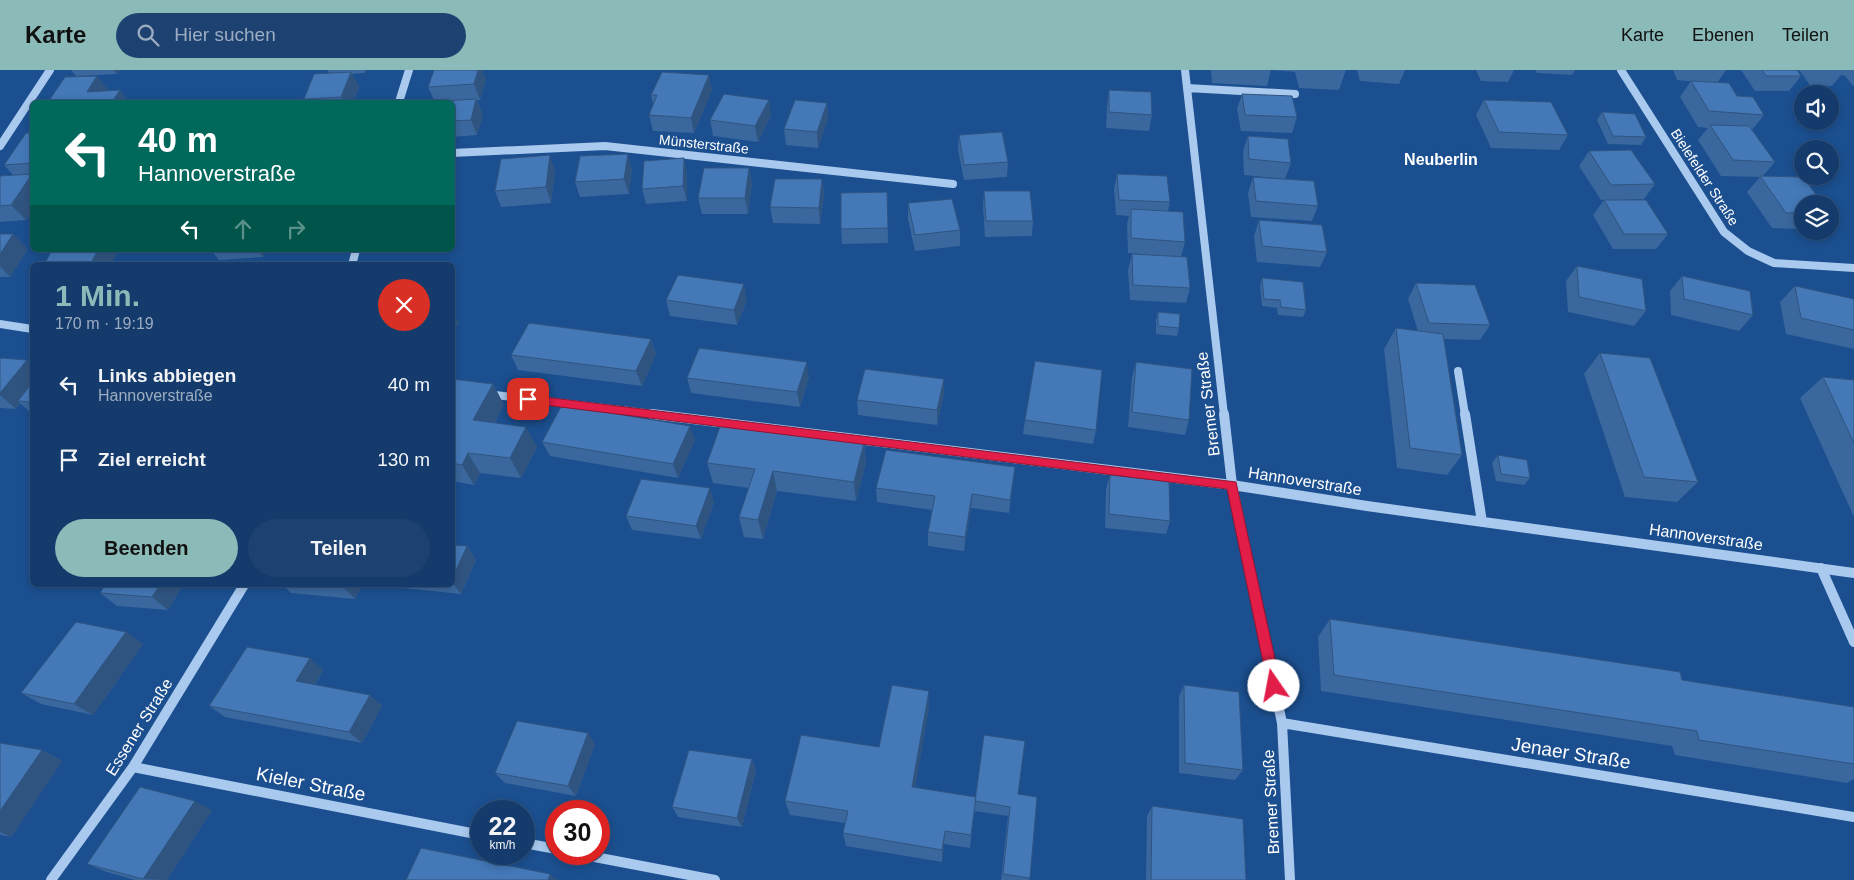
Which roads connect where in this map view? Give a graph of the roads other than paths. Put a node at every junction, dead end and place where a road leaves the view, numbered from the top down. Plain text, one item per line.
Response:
1 (50, 70) edge
2 (409, 70) edge
3 (1185, 70) edge
4 (1621, 70) edge
5 (1187, 88) junction
6 (1294, 94) dead end
7 (30, 100) edge
8 (30, 100) edge
9 (400, 100) edge
10 (0, 146) edge
11 (455, 153) edge
12 (953, 184) dead end
13 (1854, 268) edge
14 (0, 324) edge
15 (30, 329) edge
16 (1458, 371) dead end
17 (482, 394) edge
18 (1232, 485) junction
19 (1482, 522) junction
20 (1821, 568) junction
21 (1854, 573) edge
22 (243, 587) edge
23 (1854, 642) edge
24 (1282, 723) junction
25 (133, 767) junction
26 (1854, 817) edge
27 (470, 833) edge
28 (610, 860) edge
29 (51, 880) edge
30 (714, 880) edge
31 (1290, 880) edge

1 - 8 street
2 - 9 street
3 - 5 street, Bremer Straße
4 - 13 street, Bielefelder Straße
5 - 6 street
5 - 18 street, Bremer Straße
7 - 10 street
11 - 12 street, Münsterstraße
14 - 15 street
16 - 19 street
17 - 18 street, Hannoverstraße
18 - 19 street, Hannoverstraße
18 - 24 street, Bremer Straße
19 - 20 street, Hannoverstraße
20 - 21 street, Hannoverstraße
20 - 23 street
22 - 25 street, Essener Straße
24 - 26 street, Jenaer Straße
24 - 31 street, Bremer Straße
25 - 27 street, Kieler Straße
25 - 29 street, Essener Straße
28 - 30 street

